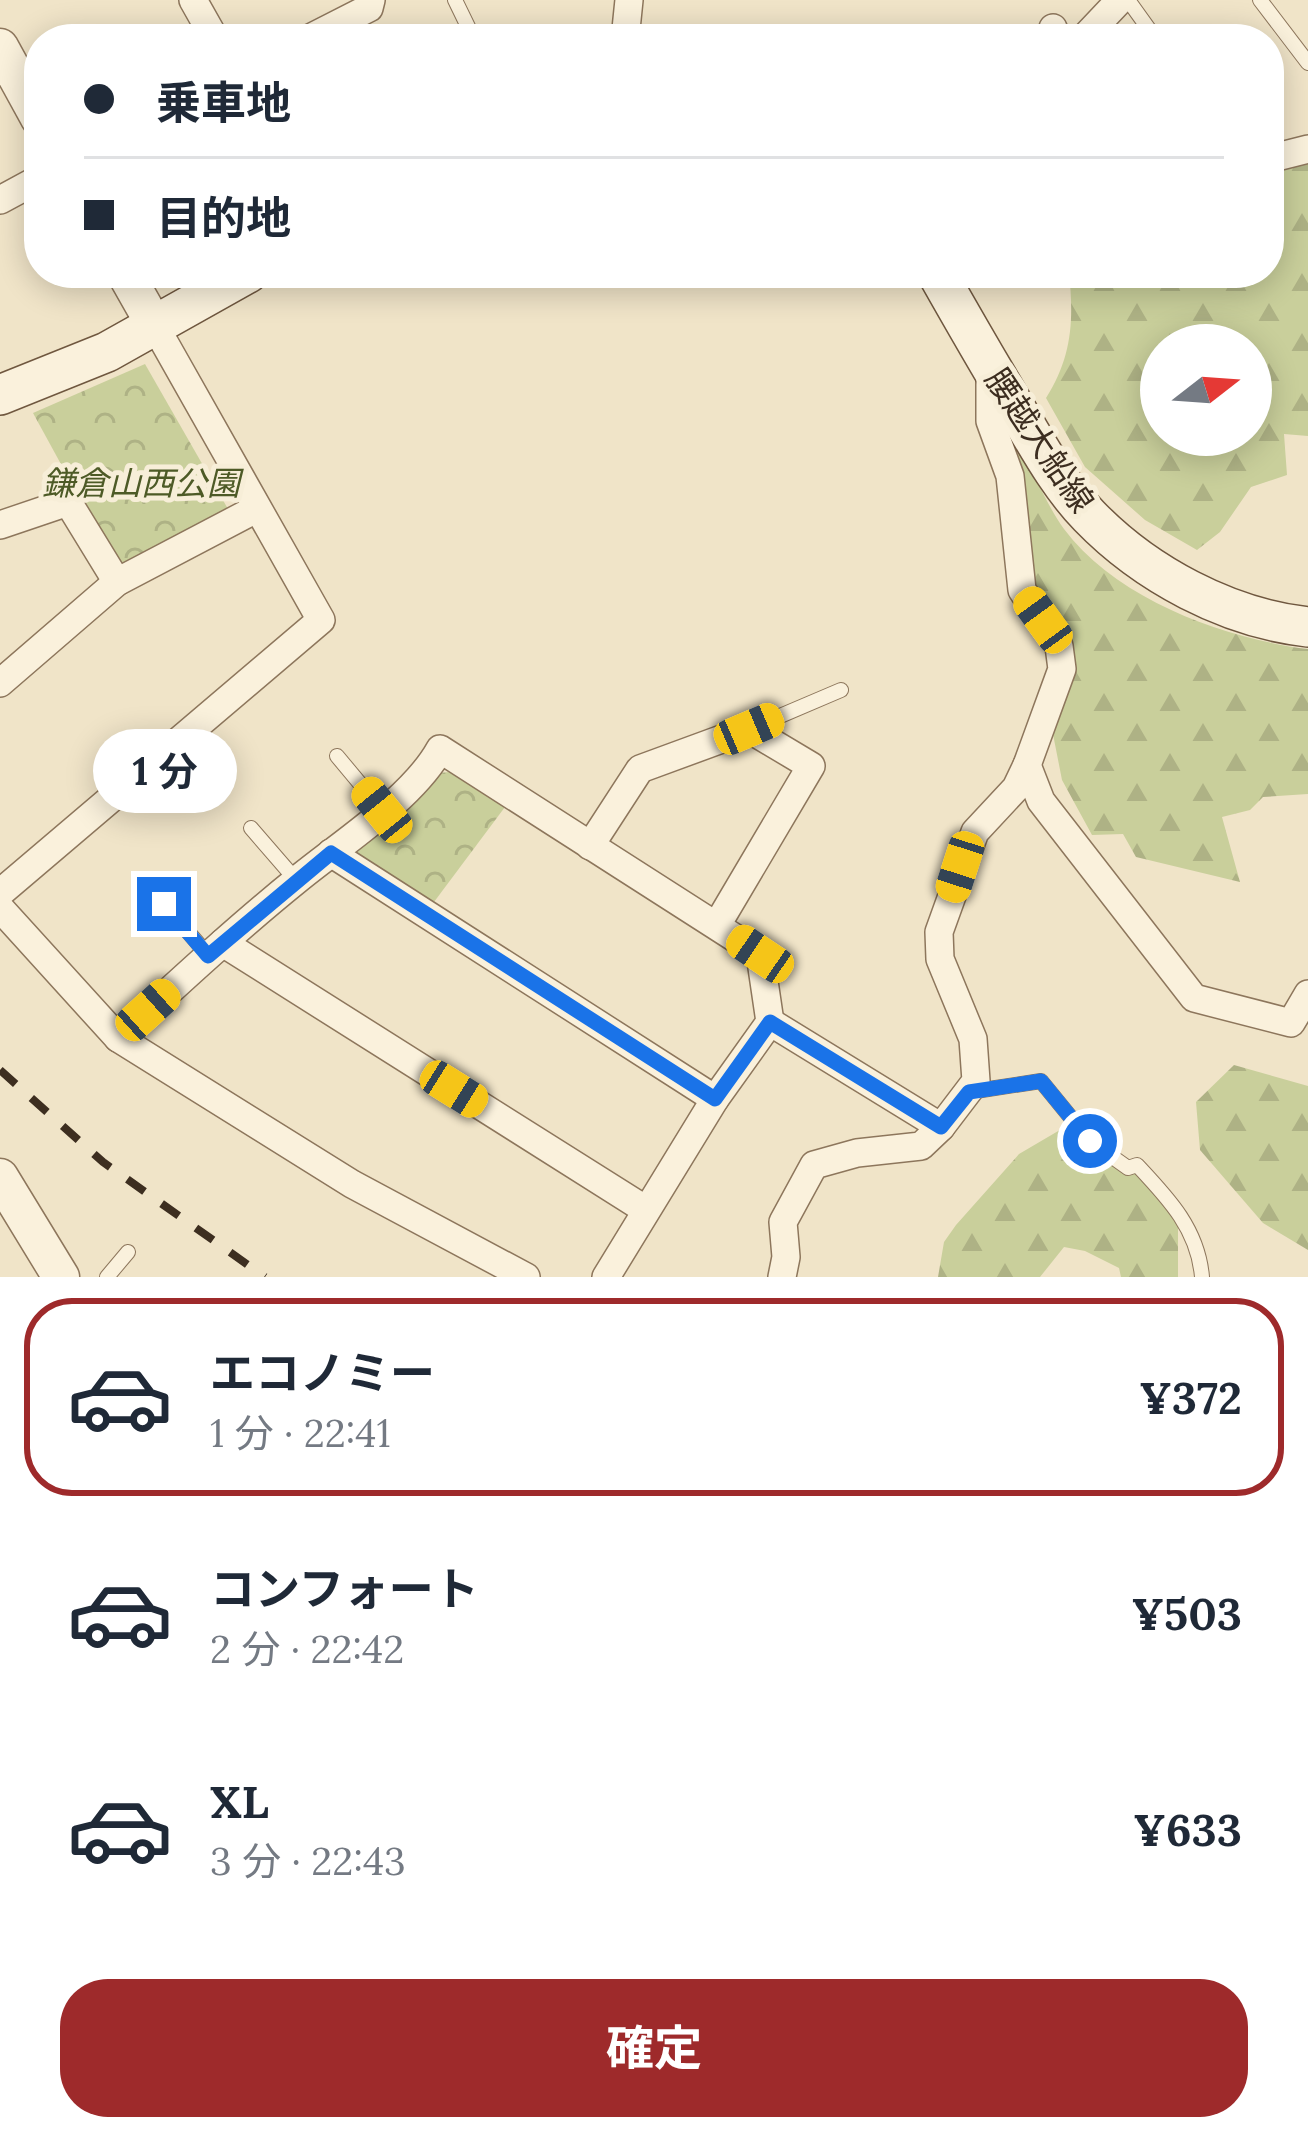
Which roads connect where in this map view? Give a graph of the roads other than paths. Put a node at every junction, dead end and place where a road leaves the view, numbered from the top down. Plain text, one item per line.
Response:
1 (371, 0) edge
2 (1124, 0) edge
3 (1260, 0) edge
4 (338, 24) edge
5 (1099, 24) edge
6 (1144, 24) edge
7 (1279, 24) edge
8 (1284, 31) edge
9 (0, 47) edge
10 (1308, 62) edge
11 (24, 91) edge
12 (133, 288) edge
13 (222, 288) edge
14 (946, 288) edge
15 (155, 326) junction
16 (990, 366) junction
17 (0, 395) edge
18 (256, 509) junction
19 (0, 525) edge
20 (117, 582) junction
21 (1308, 627) edge
22 (0, 683) edge
23 (841, 690) dead end
24 (749, 729) junction
25 (337, 756) dead end
26 (1027, 765) junction
27 (382, 810) junction
28 (251, 828) dead end
29 (590, 845) junction
30 (331, 853) junction
31 (296, 880) junction
32 (0, 893) edge
33 (164, 904) dead end
34 (0, 908) edge
35 (717, 925) junction
36 (216, 950) junction
37 (1308, 994) edge
38 (770, 1022) junction
39 (118, 1037) junction
40 (969, 1092) junction
41 (715, 1099) junction
42 (941, 1127) junction
43 (0, 1177) edge
44 (646, 1210) junction
45 (128, 1252) dead end
46 (61, 1277) edge
47 (107, 1277) edge
48 (526, 1277) edge
49 (606, 1277) edge
50 (782, 1277) edge
51 (1202, 1277) edge

1 - 4 street
2 - 5 street
2 - 6 lane
3 - 7 lane
8 - 10 lane
9 - 11 street
12 - 15 street
13 - 15 main road
14 - 16 main road, 腰越大船線
15 - 17 main road
15 - 18 street
16 - 21 main road, 腰越大船線
16 - 26 street
18 - 20 street
18 - 32 street
19 - 20 street
20 - 22 street
23 - 24 lane
24 - 29 street
24 - 35 street
25 - 27 lane
26 - 37 street
26 - 40 street
27 - 29 street
27 - 30 street
28 - 31 lane
29 - 35 street
30 - 31 street
30 - 41 street
31 - 36 street
33 - 36 lane
34 - 39 street
35 - 38 street
36 - 39 street
36 - 44 street
38 - 41 street
38 - 42 street
39 - 48 street
40 - 42 street
40 - 51 lane
41 - 44 street
42 - 50 street
43 - 46 street
44 - 49 street
45 - 47 lane

